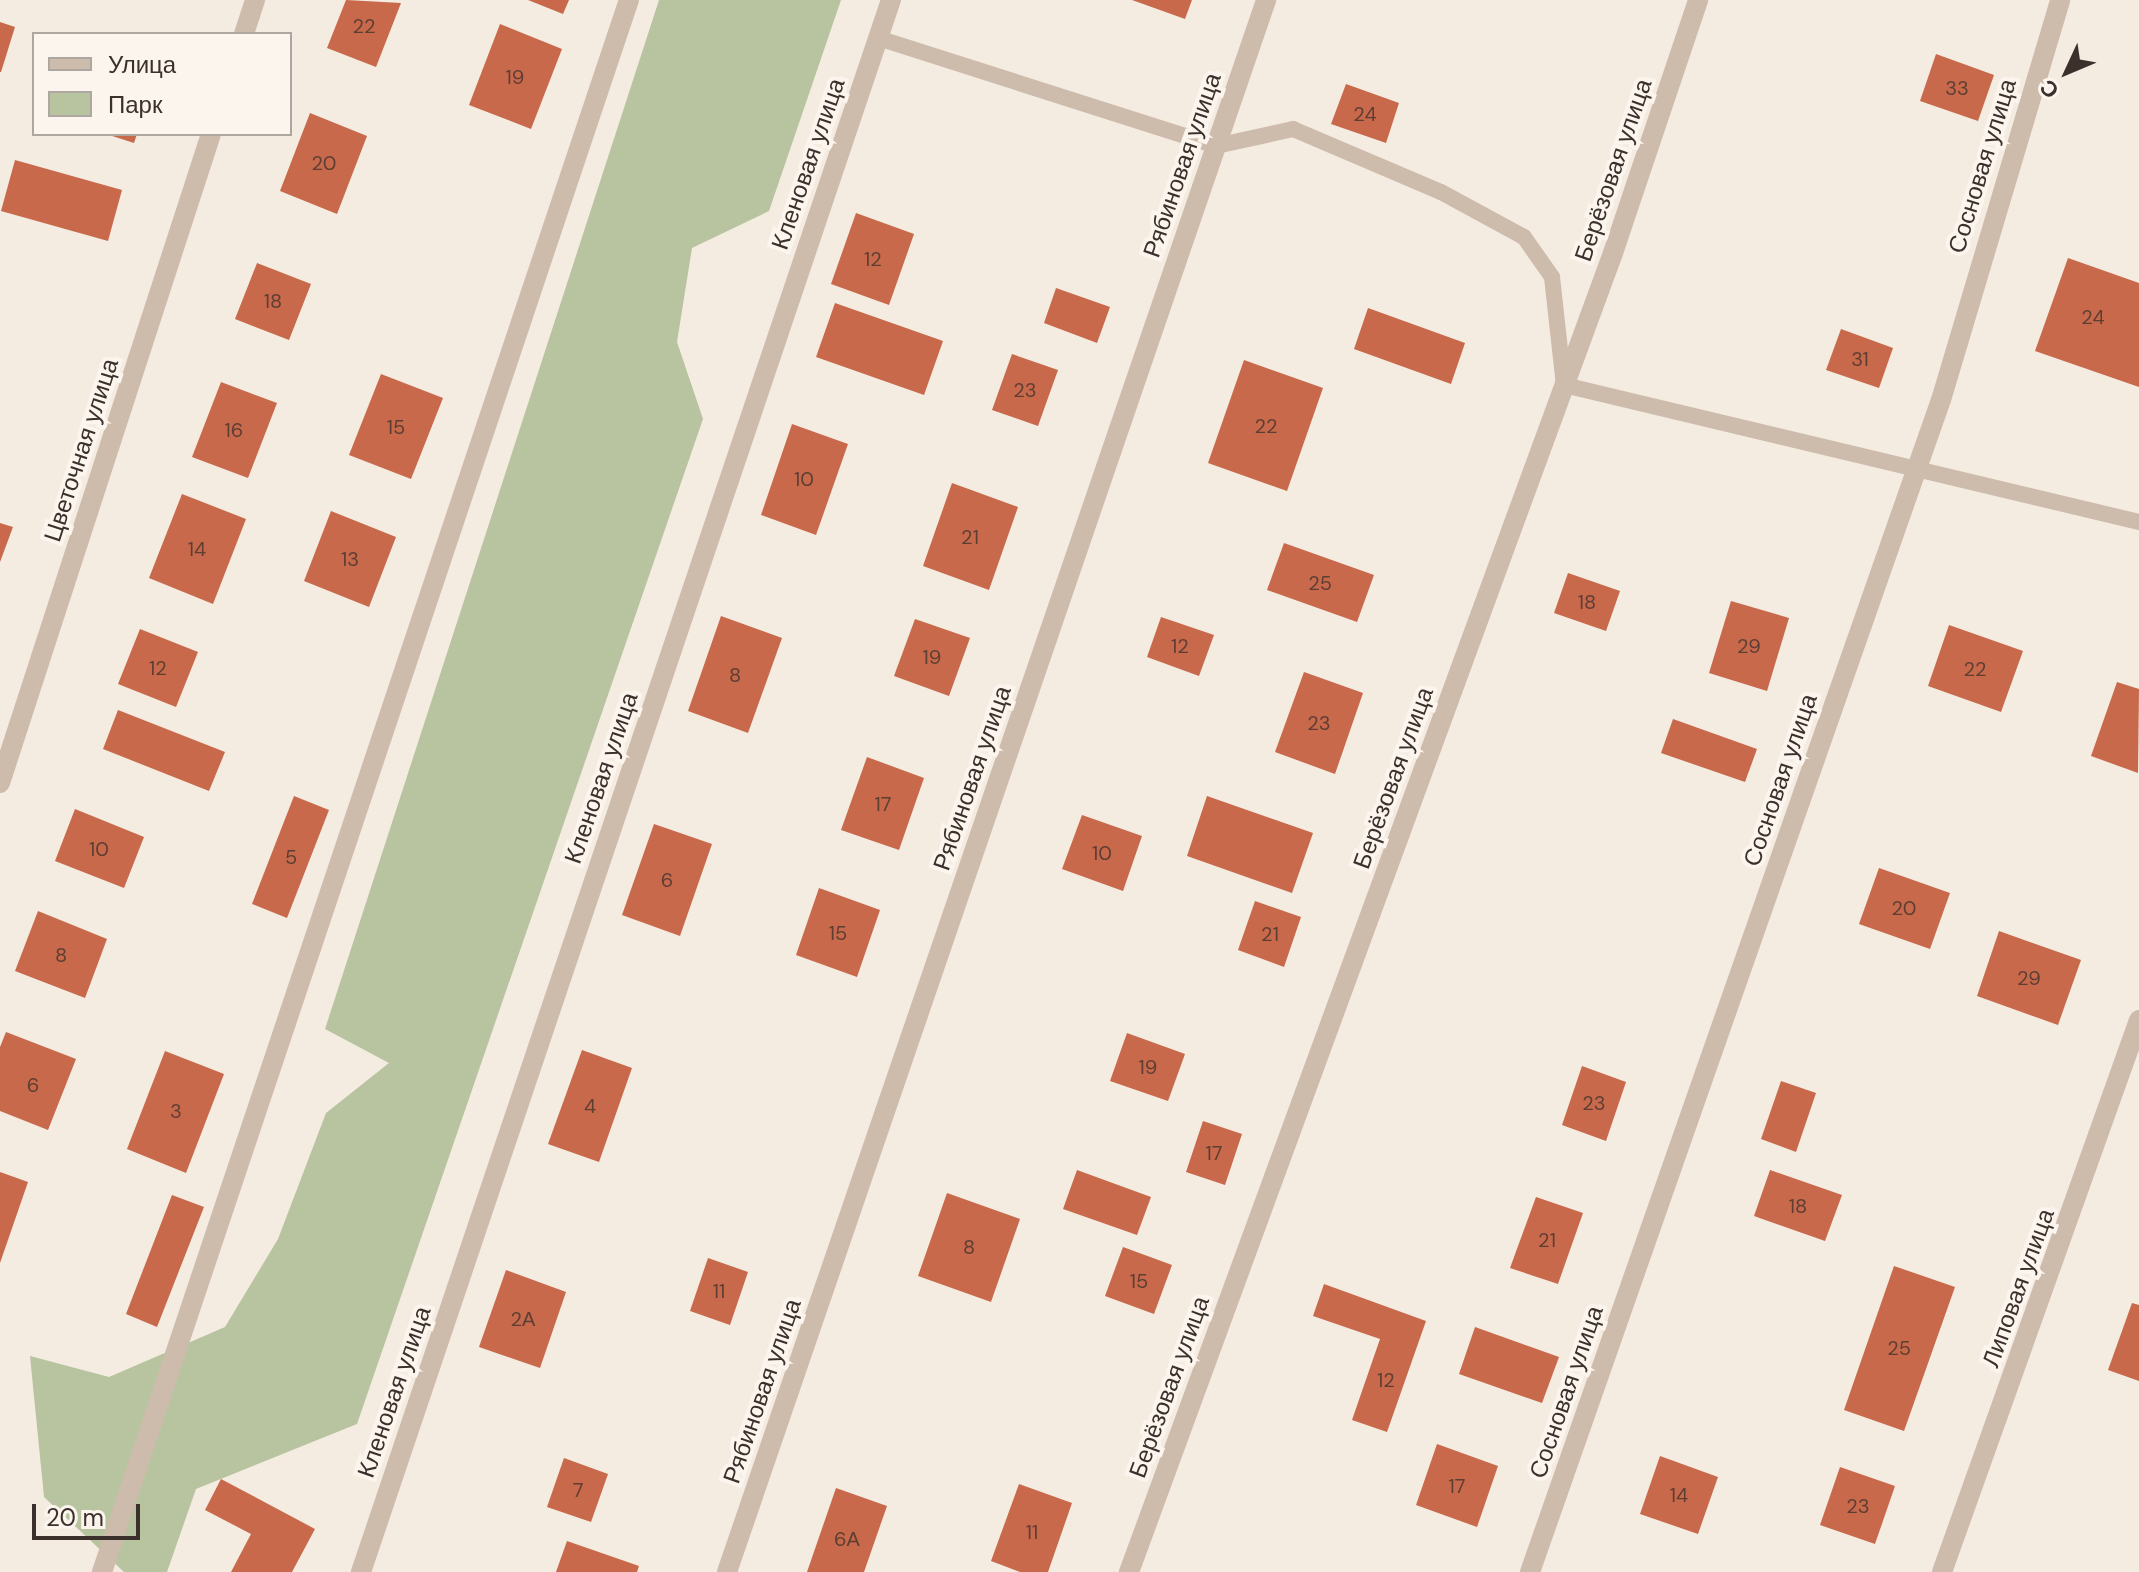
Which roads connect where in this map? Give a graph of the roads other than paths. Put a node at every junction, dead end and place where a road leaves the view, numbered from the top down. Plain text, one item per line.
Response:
1 (255, 0) edge
2 (629, 0) edge
3 (891, 0) edge
4 (1266, 0) edge
5 (1698, 0) edge
6 (2060, 0) edge
7 (245, 32) edge
8 (878, 38) junction
9 (210, 136) edge
10 (1216, 146) junction
11 (1564, 385) junction
12 (1916, 470) junction
13 (2139, 522) edge
14 (0, 783) edge
15 (2139, 1020) edge
16 (102, 1572) edge
17 (361, 1572) edge
18 (727, 1572) edge
19 (1129, 1572) edge
20 (1530, 1572) edge
21 (1942, 1572) edge

1 - 7 street
2 - 16 street
3 - 8 street, Кленовая улица
4 - 10 street, Рябиновая улица
5 - 11 street, Берёзовая улица
6 - 12 street, Сосновая улица
8 - 10 lane
8 - 17 street, Кленовая улица
9 - 14 street, Цветочная улица
10 - 11 lane
10 - 18 street, Рябиновая улица
11 - 12 lane
11 - 19 street, Берёзовая улица
12 - 13 lane
12 - 20 street, Сосновая улица
15 - 21 street, Липовая улица

